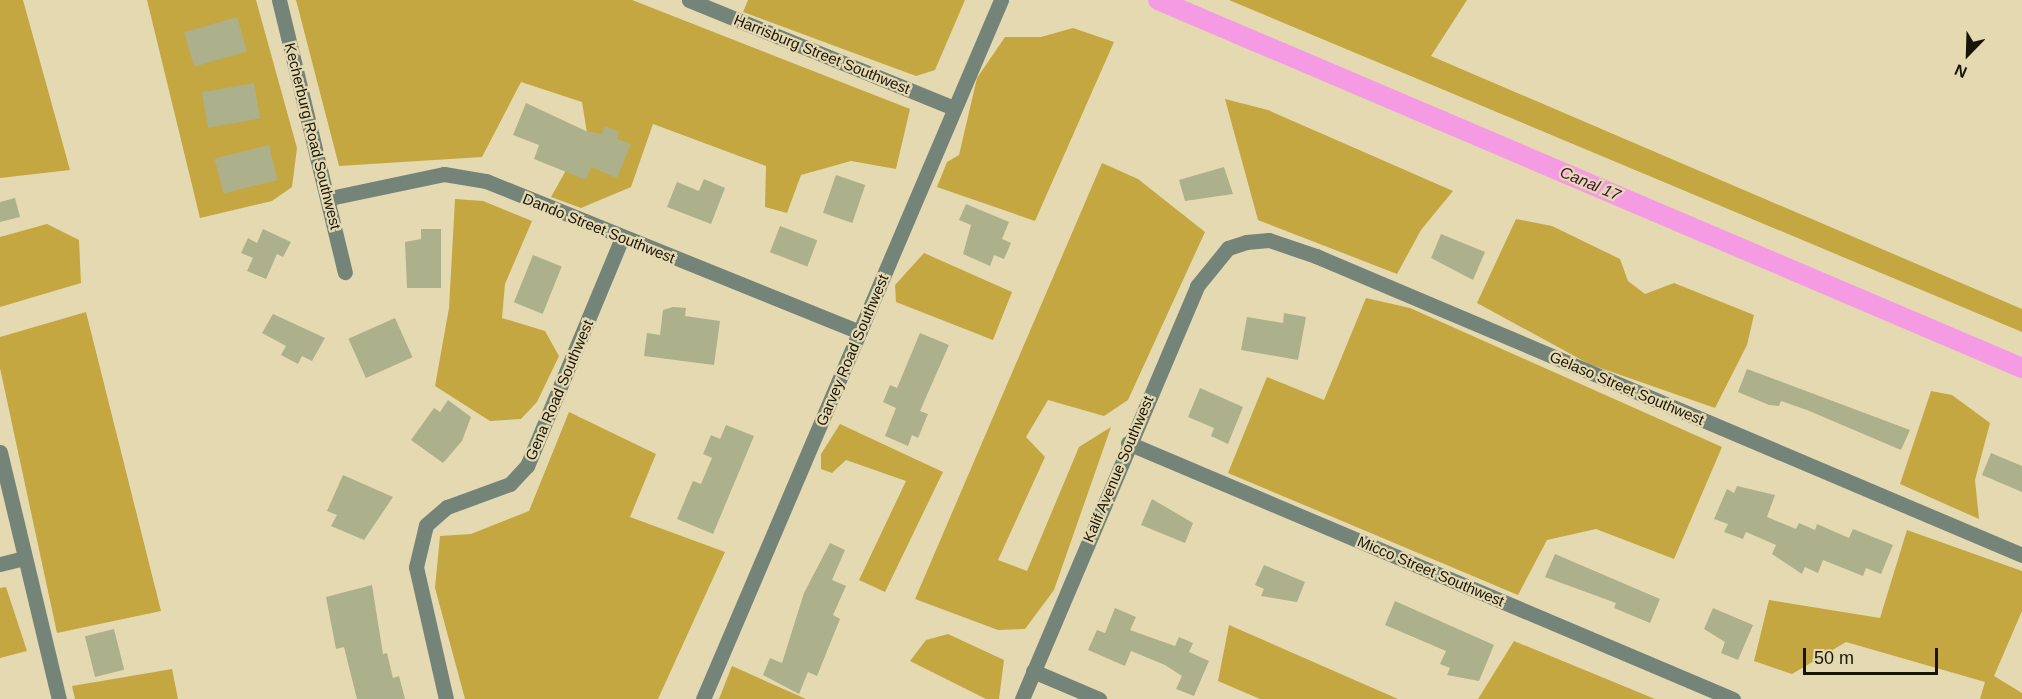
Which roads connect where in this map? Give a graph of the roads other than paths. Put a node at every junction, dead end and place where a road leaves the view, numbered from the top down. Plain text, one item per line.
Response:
1 (279, 0) edge
2 (689, 0) edge
3 (1001, 0) edge
4 (954, 108) junction
5 (330, 198) junction
6 (622, 238) junction
7 (1228, 248) joint
8 (345, 272) dead end
9 (860, 332) junction
10 (1128, 443) junction
11 (0, 452) edge
12 (2022, 555) edge
13 (24, 558) junction
14 (0, 564) edge
15 (1034, 671) junction
16 (59, 699) edge
17 (446, 699) edge
18 (703, 699) edge
19 (1022, 699) edge
20 (1099, 699) edge
21 (1733, 699) edge

1 - 5 street, Kecherburg Road Southwest
2 - 4 street, Harrisburg Street Southwest
3 - 4 street, Garvey Road Southwest
4 - 9 street, Garvey Road Southwest
5 - 6 street, Dando Street Southwest
5 - 8 street, Kecherburg Road Southwest
6 - 9 street, Dando Street Southwest
6 - 17 street, Gena Road Southwest
7 - 10 street, Kalif Avenue Southwest
7 - 12 street, Gelaso Street Southwest
9 - 18 street, Garvey Road Southwest
10 - 15 street, Kalif Avenue Southwest
10 - 21 street, Micco Street Southwest
11 - 13 street
13 - 14 street
13 - 16 street
15 - 19 street, Kalif Avenue Southwest
15 - 20 street

